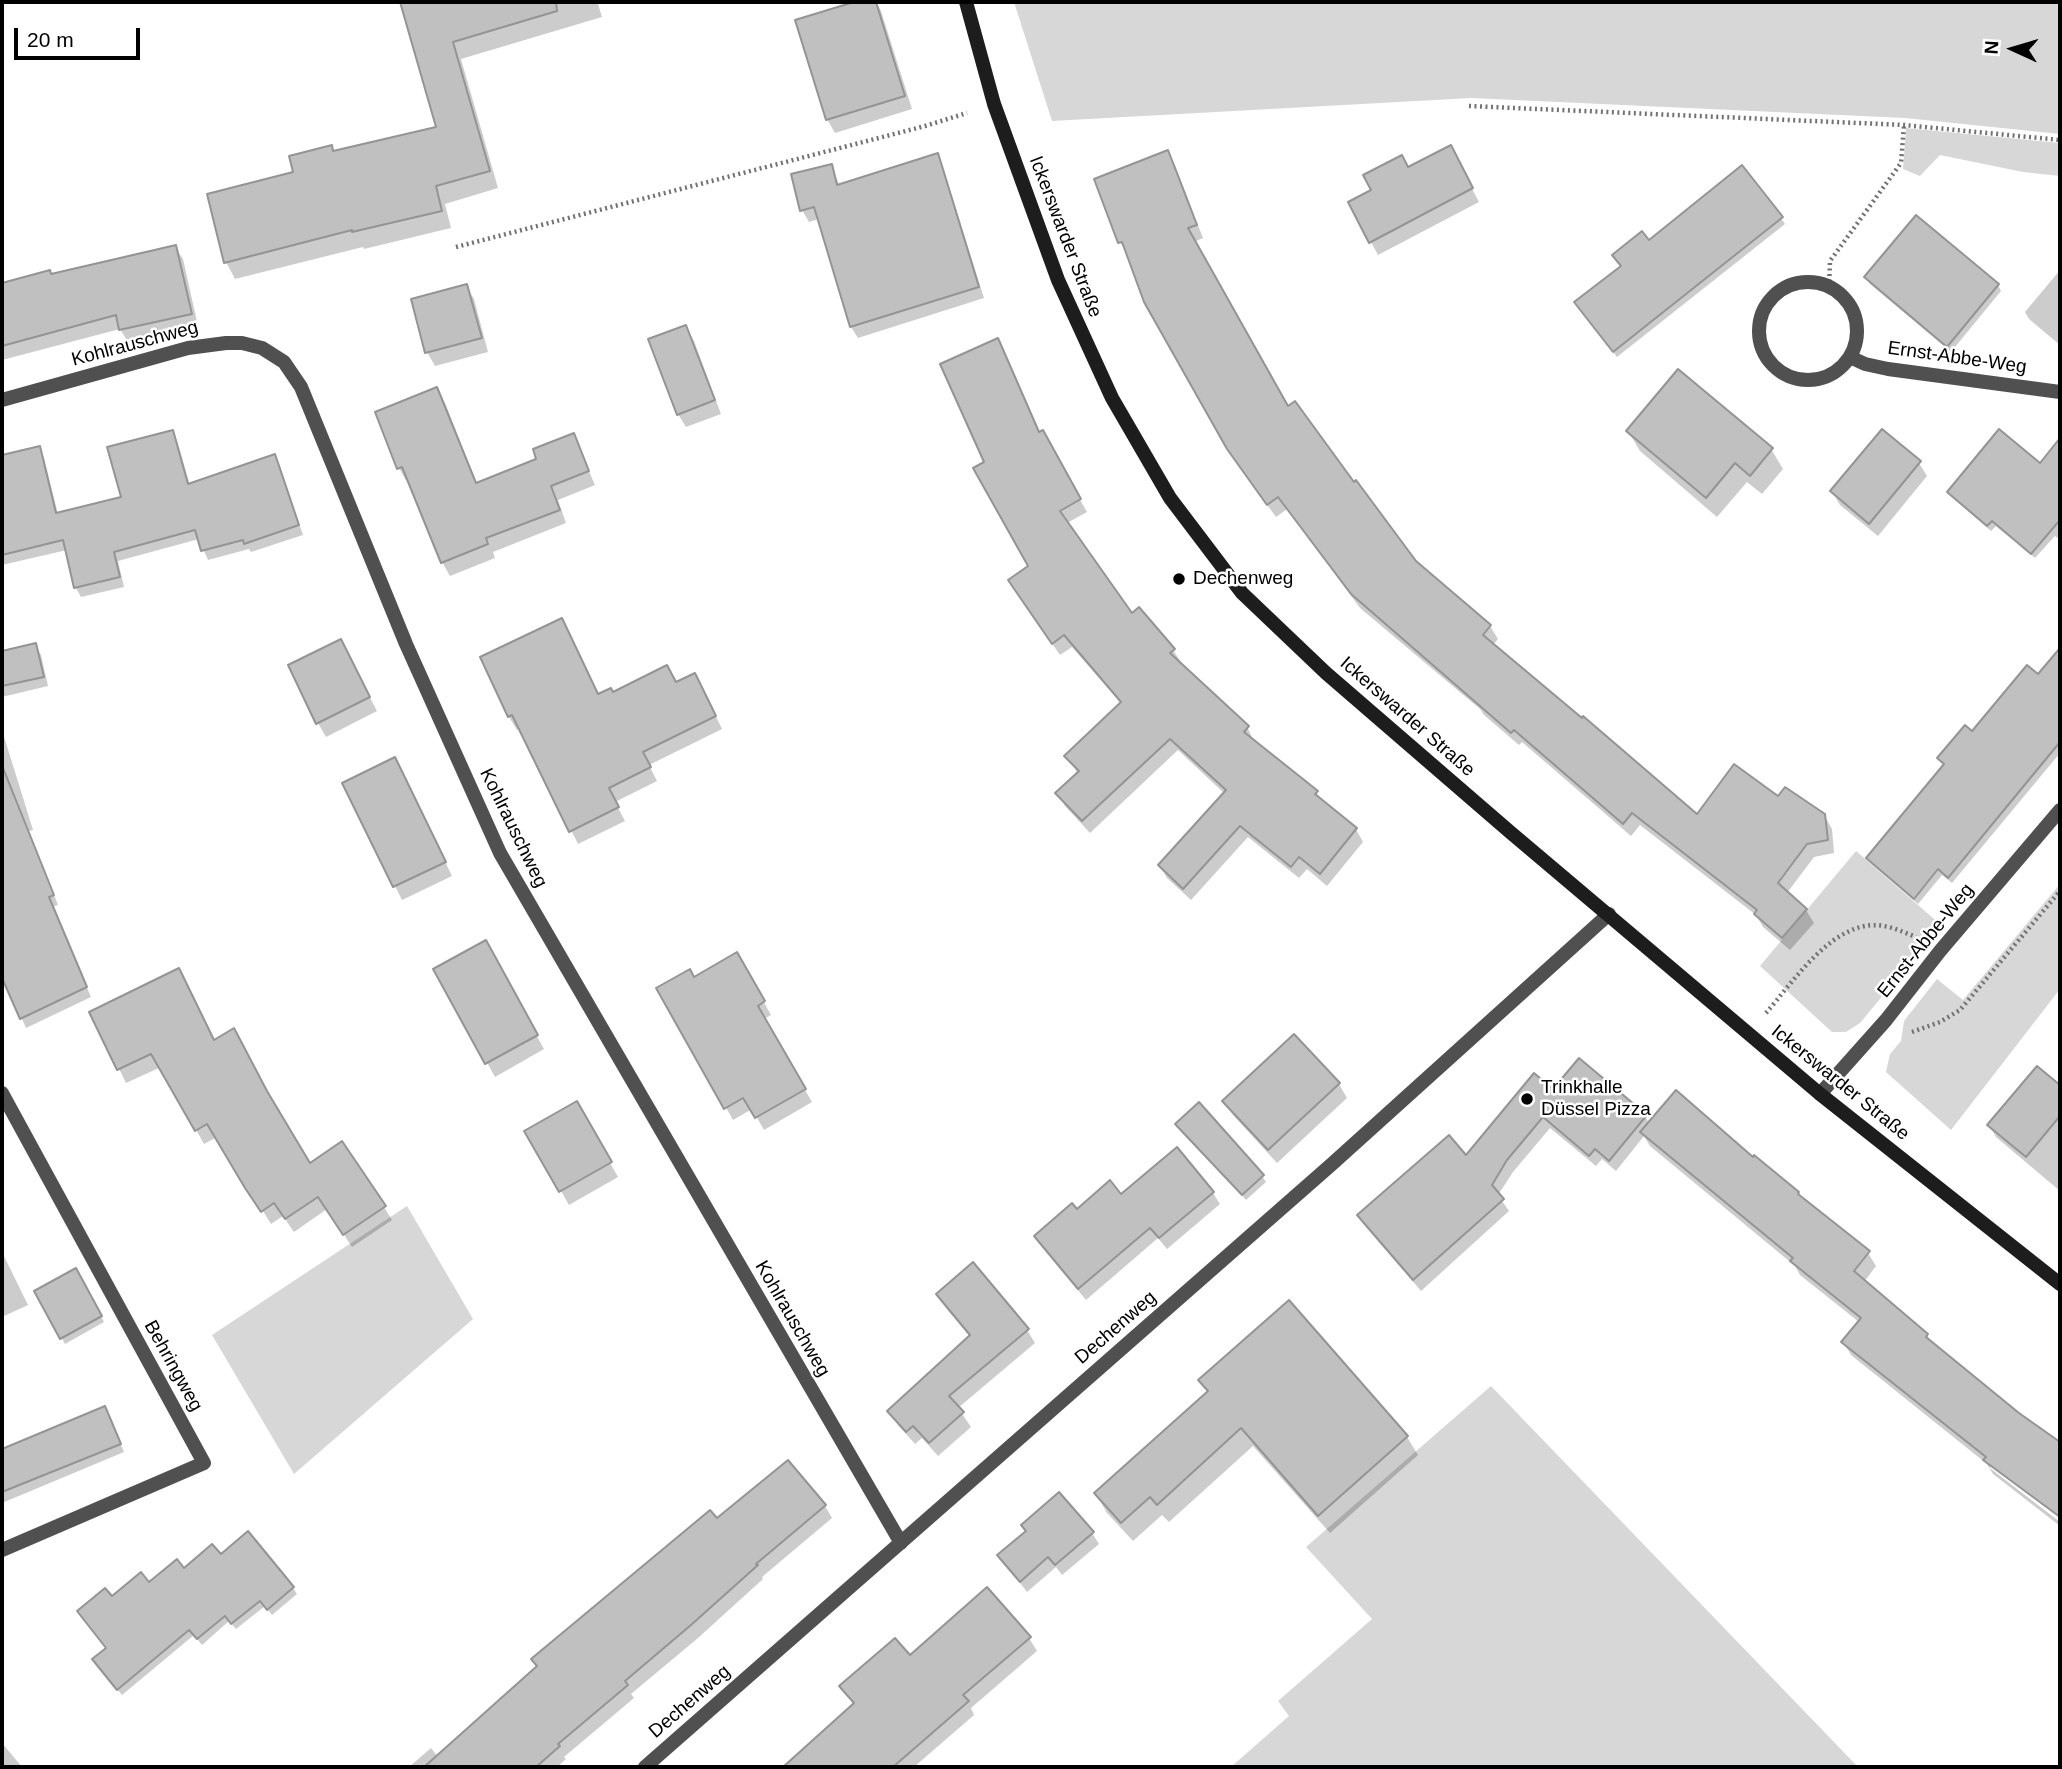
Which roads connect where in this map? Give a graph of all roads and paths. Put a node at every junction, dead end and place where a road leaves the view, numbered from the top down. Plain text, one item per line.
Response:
1 (966, 2) edge
2 (994, 104) junction
3 (1469, 106) dead end
4 (1904, 125) junction
5 (2060, 140) edge
6 (456, 247) dead end
7 (1829, 287) junction
8 (1850, 356) junction
9 (2060, 392) edge
10 (2, 400) edge
11 (2060, 810) edge
12 (2060, 891) edge
13 (1609, 914) junction
14 (1940, 951) junction
15 (1886, 1020) junction
16 (1748, 1033) junction
17 (2, 1093) edge
18 (1820, 1094) junction
19 (2060, 1283) edge
20 (901, 1543) junction
21 (2, 1550) edge
22 (645, 1767) edge

1 - 2 main road, Ickerswarder Straße
2 - 6 path
2 - 13 main road, Ickerswarder Straße
3 - 4 path
4 - 5 path
4 - 7 path
7 - 8 street
7 - 8 street
8 - 9 street, Ernst-Abbe-Weg
10 - 20 street, Kohlrauschweg
11 - 14 street, Ernst-Abbe-Weg
12 - 15 path
13 - 16 main road, Ickerswarder Straße
13 - 20 street, Dechenweg
14 - 15 street, Ernst-Abbe-Weg
14 - 16 path
15 - 18 street, Ernst-Abbe-Weg
16 - 18 main road, Ickerswarder Straße
17 - 21 street, Behringweg
18 - 19 main road, Ickerswarder Straße
20 - 22 street, Dechenweg

